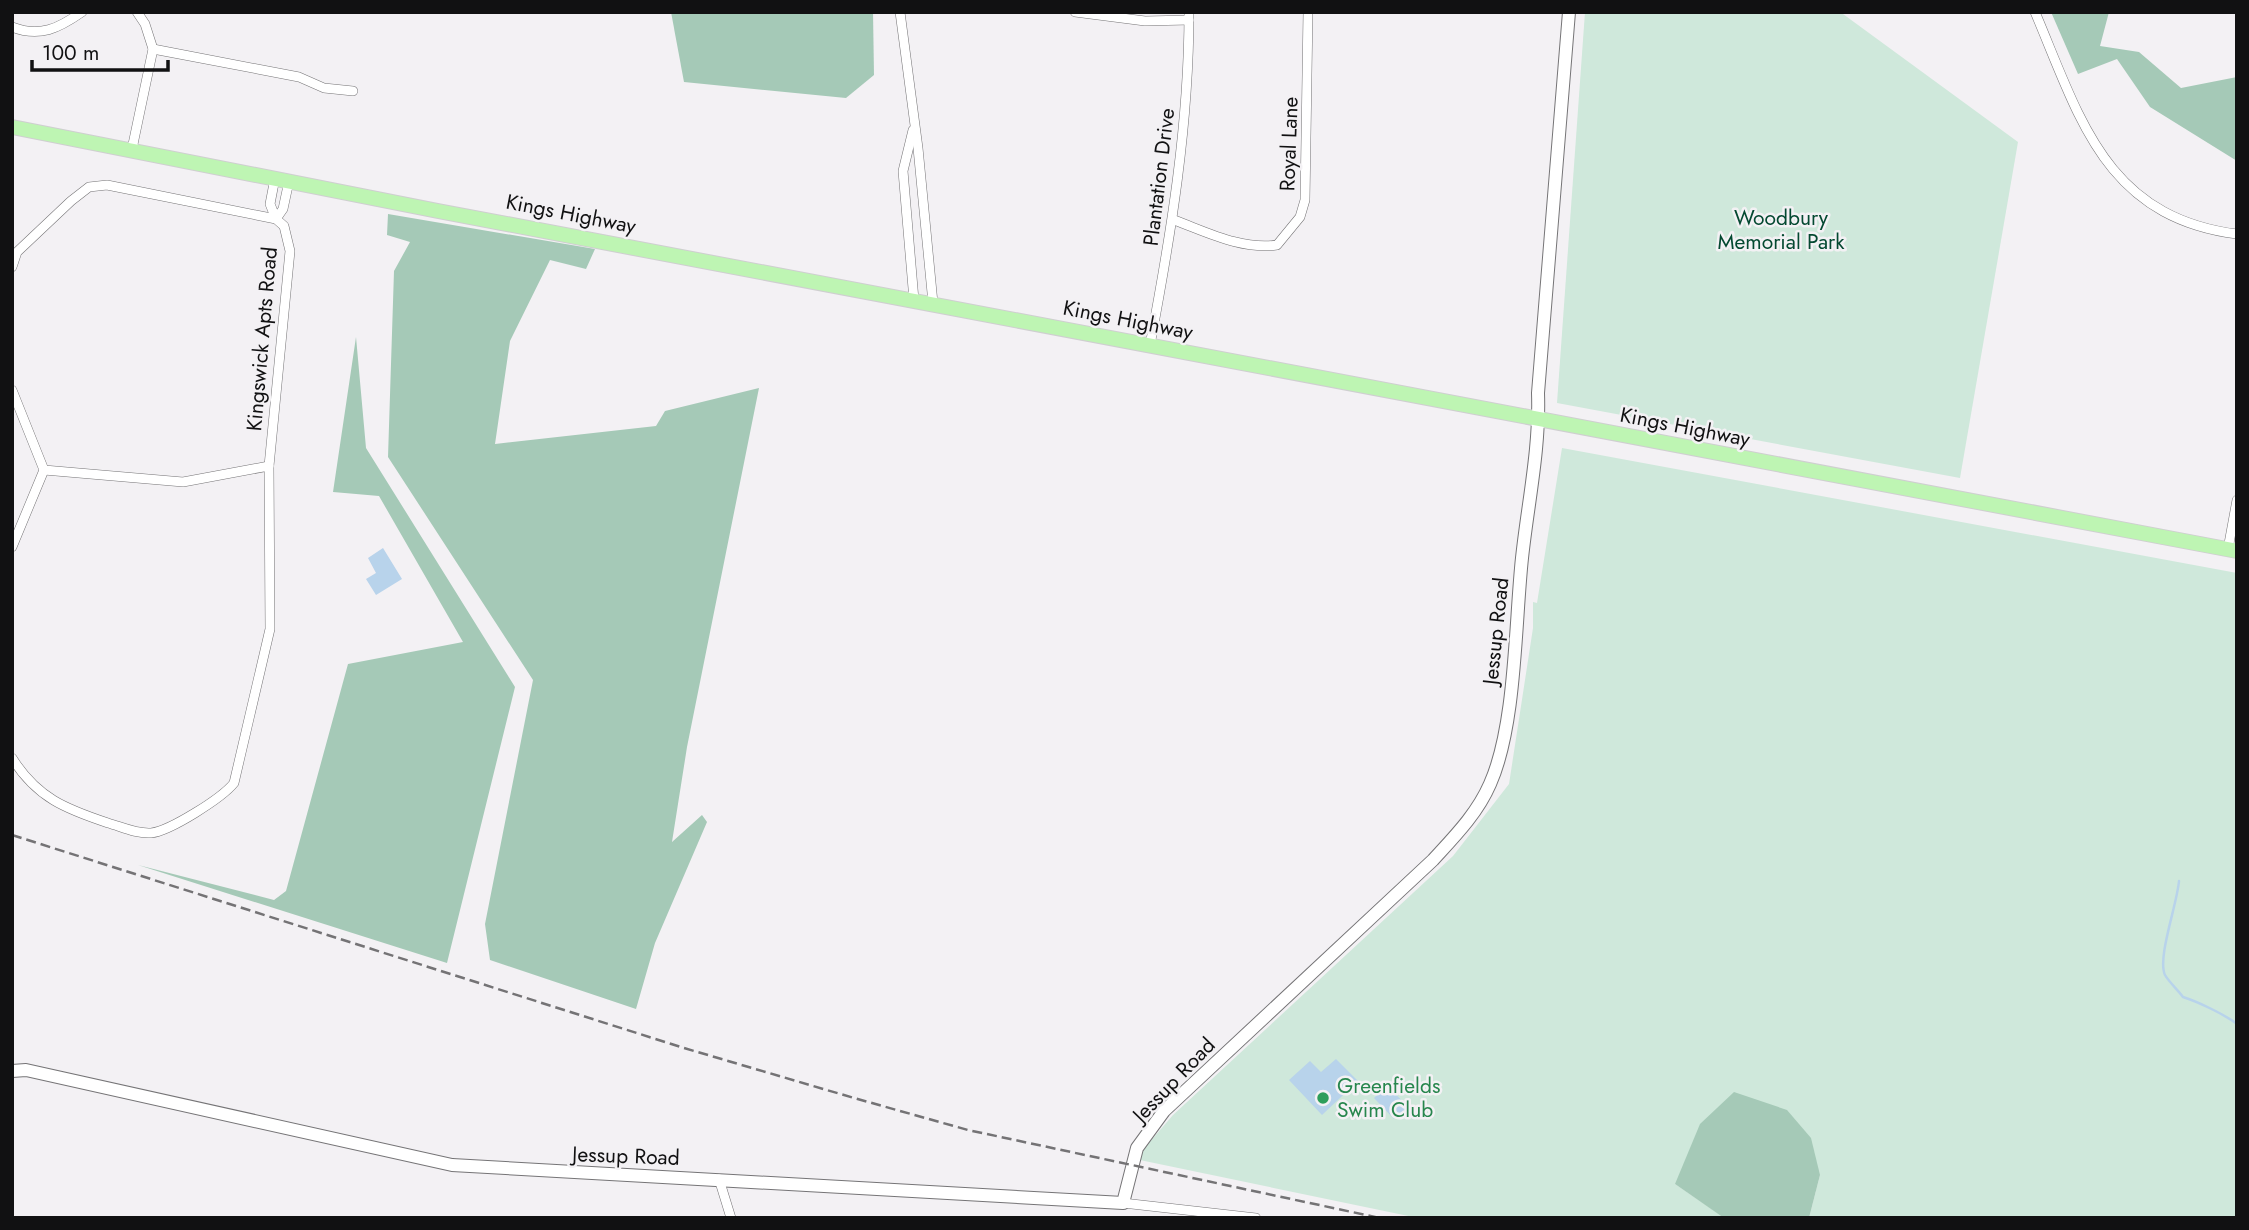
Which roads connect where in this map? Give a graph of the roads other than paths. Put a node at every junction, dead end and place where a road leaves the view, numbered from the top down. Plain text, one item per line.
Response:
1 (82, 12) edge
2 (137, 12) edge
3 (900, 12) edge
4 (1075, 12) edge
5 (1308, 12) edge
6 (1569, 12) edge
7 (2035, 12) edge
8 (1189, 16) edge
9 (12, 27) edge
10 (153, 49) junction
11 (353, 91) dead end
12 (12, 127) edge
13 (914, 128) junction
14 (132, 149) junction
15 (282, 180) junction
16 (276, 219) junction
17 (1174, 220) junction
18 (2237, 234) edge
19 (12, 267) edge
20 (914, 300) junction
21 (933, 303) junction
22 (1150, 345) junction
23 (12, 390) edge
24 (1539, 420) junction
25 (269, 466) junction
26 (44, 470) junction
27 (2237, 500) edge
28 (12, 547) edge
29 (2232, 550) edge
30 (12, 758) edge
31 (12, 1071) edge
32 (719, 1179) junction
33 (1123, 1203) junction
34 (1185, 1213) edge
35 (732, 1218) edge
36 (1256, 1218) edge

1 - 9 street
2 - 10 street
3 - 13 street
4 - 8 street
5 - 17 street, Royal Lane
6 - 24 street, Jessup Road
7 - 18 street
8 - 17 street, Plantation Drive
10 - 11 street
10 - 14 street
12 - 14 main road, Kings Highway
13 - 20 street
13 - 21 street
14 - 15 main road, Kings Highway
15 - 16 street, Kingswick Apts Road
15 - 16 street, Kingswick Apts Road
15 - 20 main road, Kings Highway
16 - 19 street, Kingswick Apts Road
16 - 25 street, Kingswick Apts Road
17 - 22 street, Plantation Drive
20 - 21 main road, Kings Highway
21 - 22 main road, Kings Highway
22 - 24 main road, Kings Highway
23 - 26 street
24 - 29 main road, Kings Highway
24 - 33 street, Jessup Road
25 - 26 street
25 - 30 street, Kingswick Apts Road
26 - 28 street
27 - 29 street
31 - 32 street, Jessup Road
32 - 33 street, Jessup Road
32 - 35 street
33 - 34 street
34 - 36 street

